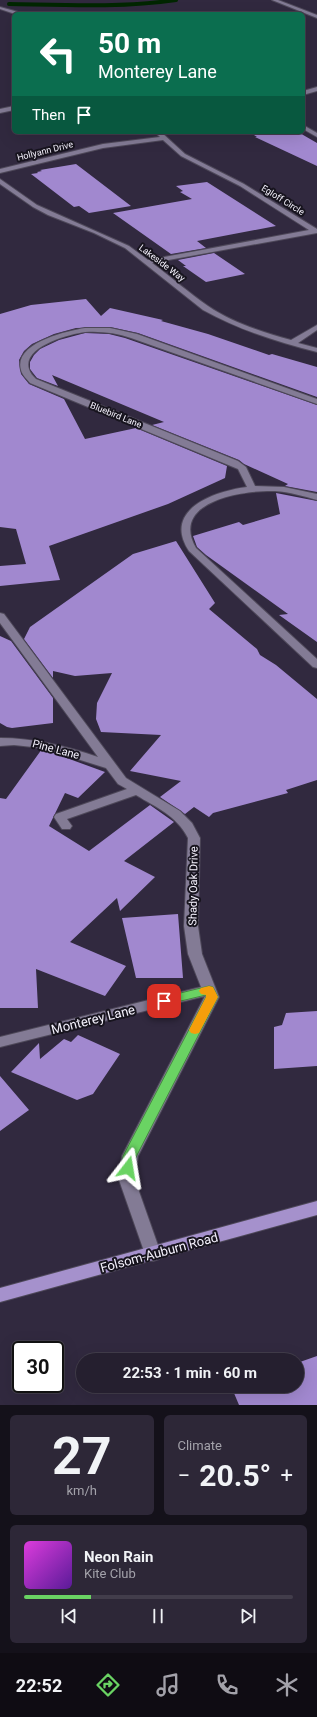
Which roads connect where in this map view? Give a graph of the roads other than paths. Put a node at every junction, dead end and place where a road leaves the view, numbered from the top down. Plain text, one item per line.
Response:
1 (274, 0) edge
2 (0, 8) edge
3 (13, 12) edge
4 (304, 12) edge
5 (305, 12) edge
6 (317, 17) edge
7 (305, 19) edge
8 (317, 89) edge
9 (305, 92) edge
10 (12, 108) edge
11 (0, 111) edge
12 (305, 128) edge
13 (160, 134) edge
14 (317, 135) edge
15 (165, 138) junction
16 (0, 171) edge
17 (0, 181) edge
18 (147, 262) junction
19 (317, 327) edge
20 (292, 344) junction
21 (317, 350) edge
22 (317, 402) edge
23 (252, 489) junction
24 (317, 497) edge
25 (0, 616) edge
26 (317, 665) edge
27 (0, 742) edge
28 (110, 765) junction
29 (137, 790) junction
30 (66, 826) dead end
31 (209, 990) junction
32 (0, 1042) edge
33 (317, 1208) edge
34 (153, 1254) junction
35 (0, 1295) edge

1 - 4 street
2 - 3 street
5 - 6 street
6 - 7 street
8 - 9 street
10 - 11 street
12 - 14 street
13 - 15 street, Egloff Circle
15 - 16 street, Hollyann Drive
15 - 18 street, Egloff Circle
17 - 18 street, Lakeside Way
18 - 20 street, Lakeside Way
19 - 20 street
20 - 21 street, Lakeside Way
22 - 23 street, Bluebird Lane
23 - 24 street
23 - 26 street
25 - 28 street, Shady Oak Drive
27 - 28 street, Pine Lane
28 - 29 street, Shady Oak Drive
29 - 30 street
29 - 31 street, Shady Oak Drive
31 - 32 street, Monterey Lane
31 - 34 street, Shady Oak Drive
33 - 34 main road, Folsom-Auburn Road
34 - 35 main road, Folsom-Auburn Road

